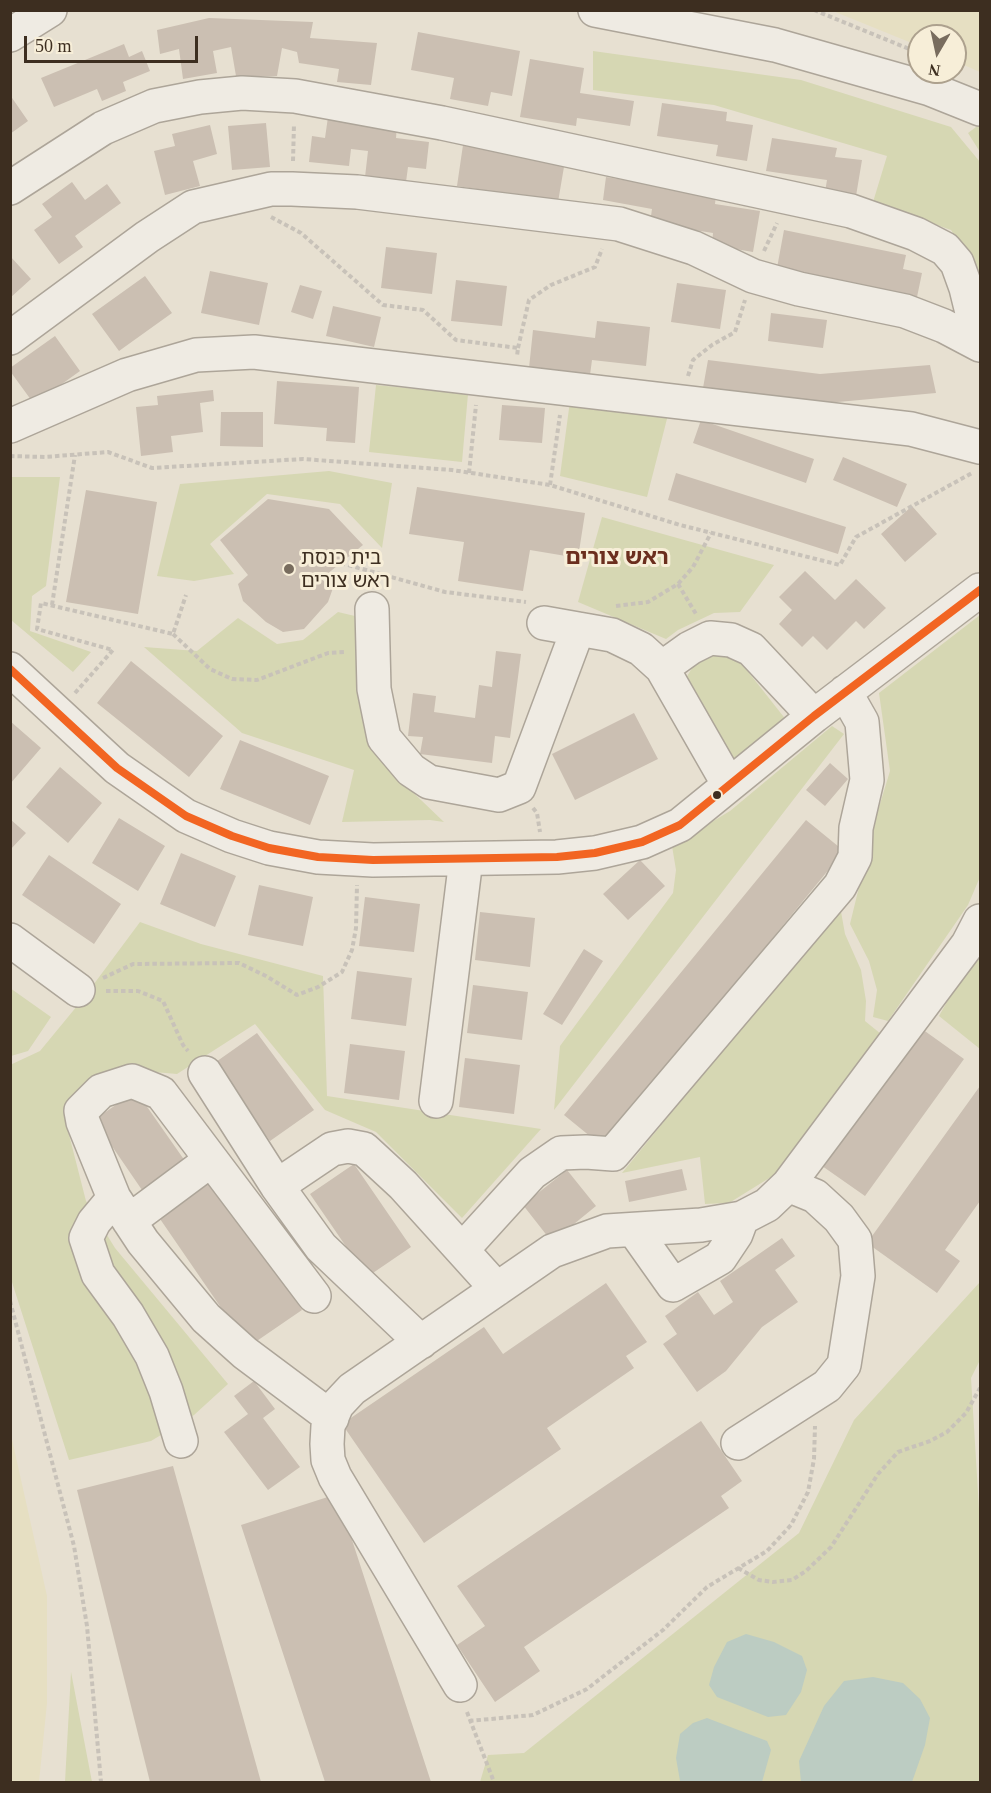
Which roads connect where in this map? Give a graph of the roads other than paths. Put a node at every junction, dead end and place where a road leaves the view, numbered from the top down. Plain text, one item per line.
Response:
1 (50, 10) edge
2 (595, 10) edge
3 (10, 35) edge
4 (981, 109) edge
5 (10, 188) edge
6 (10, 338) edge
7 (981, 345) edge
8 (10, 426) edge
9 (981, 447) edge
10 (981, 590) edge
11 (372, 609) dead end
12 (544, 623) road end
13 (578, 629) junction
14 (662, 668) junction
15 (10, 669) edge
16 (845, 692) junction
17 (814, 716) junction
18 (729, 785) junction
19 (466, 859) junction
20 (981, 921) edge
21 (10, 940) edge
22 (78, 990) road end
23 (205, 1073) road end
24 (436, 1101) dead end
25 (211, 1160) junction
26 (788, 1185) junction
27 (277, 1186) junction
28 (122, 1210) junction
29 (742, 1218) junction
30 (633, 1230) junction
31 (462, 1250) junction
32 (497, 1289) junction
33 (314, 1296) dead end
34 (421, 1342) junction
35 (332, 1418) junction
36 (181, 1441) dead end
37 (738, 1443) dead end
38 (460, 1685) road end

1 - 3 street
2 - 4 street
5 - 7 street
6 - 7 street
8 - 9 street
10 - 16 street
11 - 13 street
12 - 13 street
13 - 14 street
14 - 17 street
14 - 18 street
15 - 19 street
16 - 17 street
16 - 31 street
17 - 18 street
18 - 19 street
19 - 24 street
20 - 26 street
21 - 22 street
23 - 27 street
25 - 28 street
25 - 28 street
25 - 33 street
26 - 29 street
26 - 37 street
27 - 31 street
27 - 34 street
28 - 35 street
28 - 36 street
29 - 30 street
29 - 30 street
30 - 32 street
31 - 32 street
32 - 34 street
34 - 35 street
35 - 38 street

